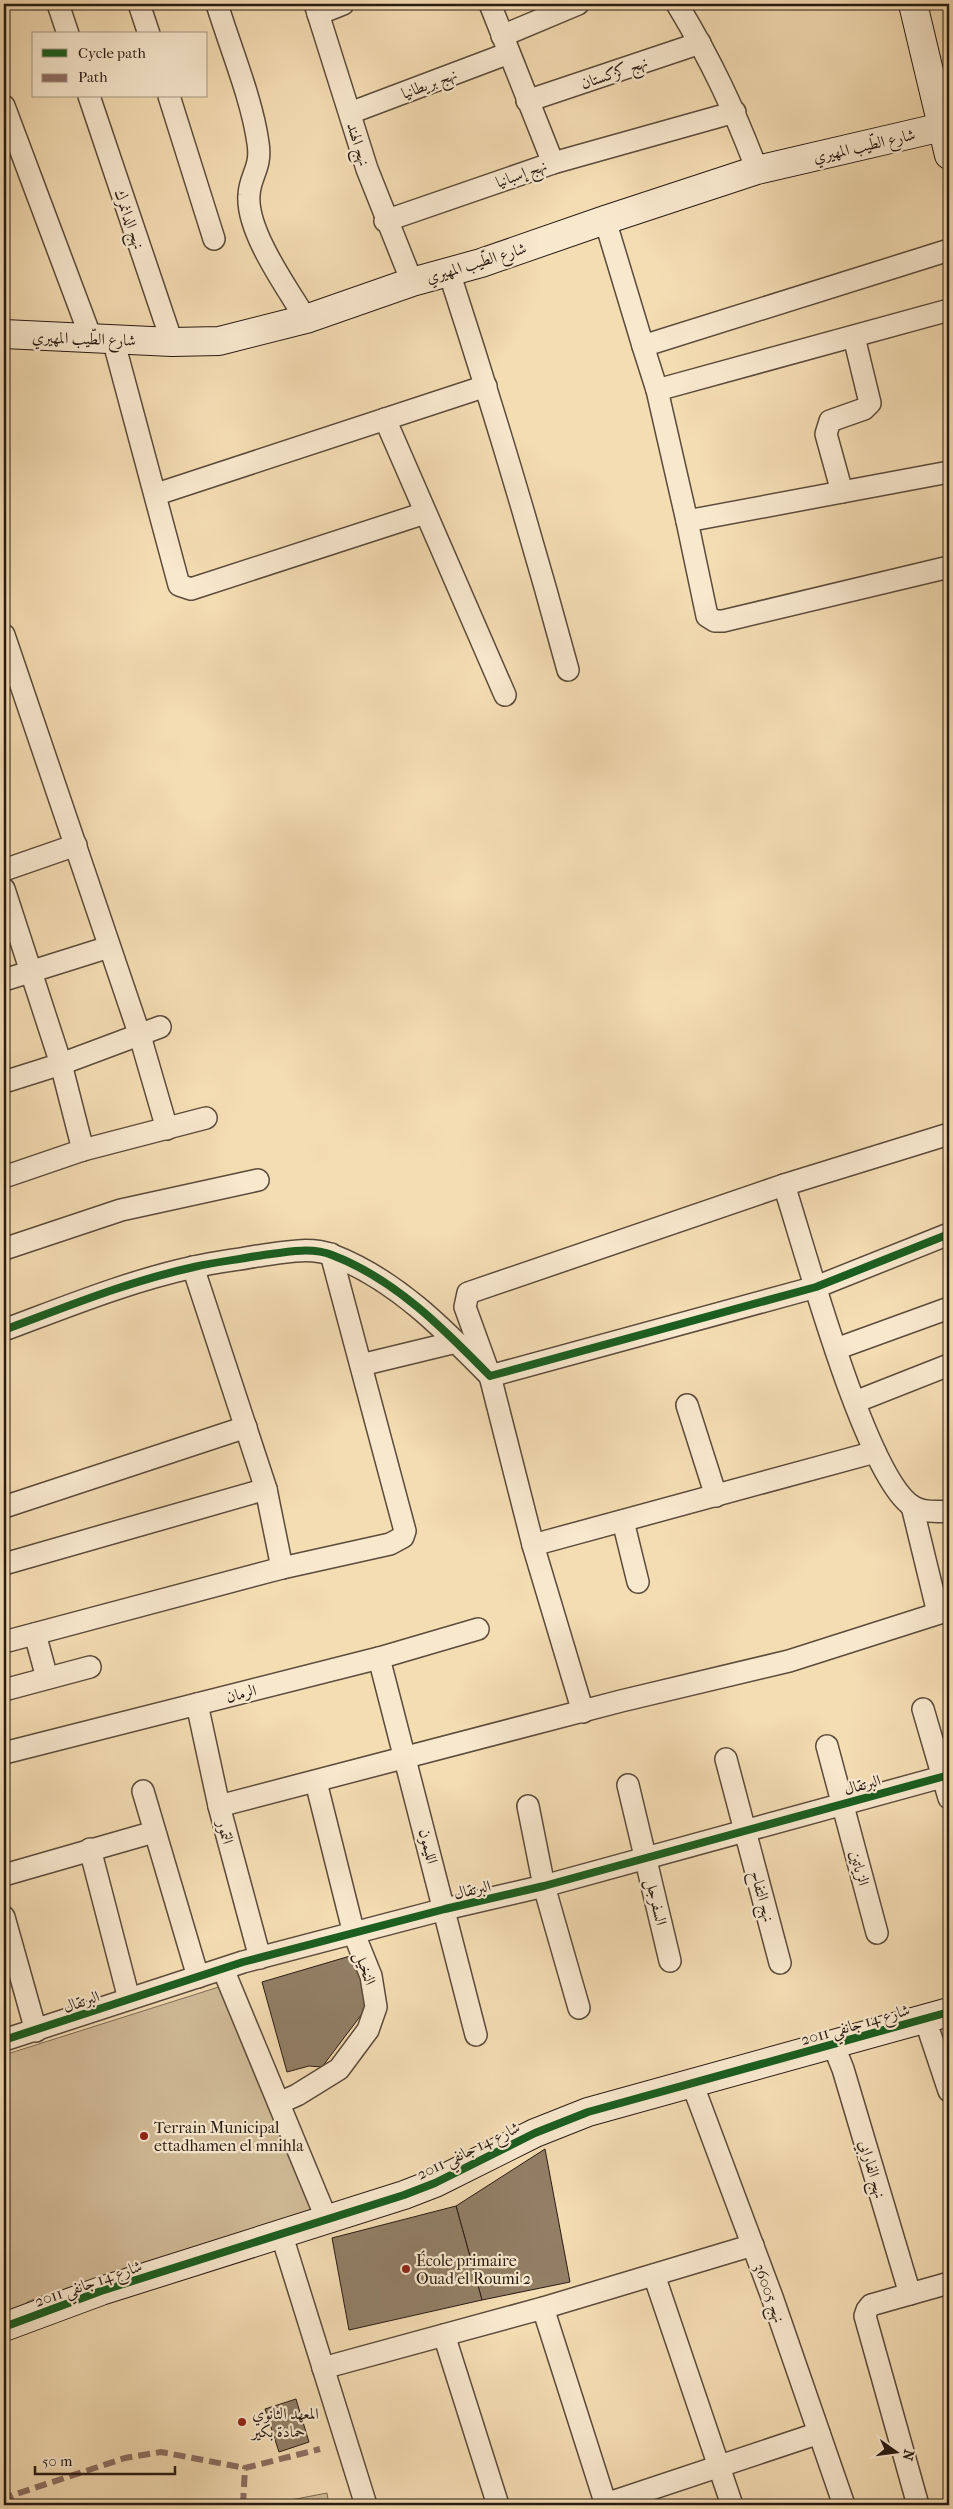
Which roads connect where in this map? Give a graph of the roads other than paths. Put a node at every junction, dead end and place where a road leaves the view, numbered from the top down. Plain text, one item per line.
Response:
1 (58, 4) edge
2 (139, 4) edge
3 (217, 4) edge
4 (343, 4) edge
5 (490, 4) edge
6 (578, 4) edge
7 (677, 4) edge
8 (913, 4) edge
9 (316, 9) edge
10 (67, 32) edge
11 (148, 32) edge
12 (700, 43) junction
13 (505, 44) junction
14 (90, 98) edge
15 (170, 98) edge
16 (527, 101) junction
17 (4, 106) edge
18 (735, 112) junction
19 (350, 113) junction
20 (947, 147) edge
21 (553, 163) junction
22 (757, 170) junction
23 (604, 220) junction
24 (385, 221) junction
25 (214, 239) dead end
26 (949, 250) edge
27 (449, 272) junction
28 (412, 282) junction
29 (949, 310) edge
30 (306, 319) junction
31 (4, 334) edge
32 (854, 337) junction
33 (102, 339) junction
34 (172, 342) junction
35 (643, 346) junction
36 (486, 386) junction
37 (657, 390) junction
38 (385, 419) junction
39 (949, 472) edge
40 (842, 492) junction
41 (156, 494) junction
42 (426, 513) junction
43 (687, 521) junction
44 (949, 567) edge
45 (4, 635) edge
46 (568, 670) dead end
47 (505, 696) dead end
48 (76, 845) junction
49 (4, 870) edge
50 (4, 889) edge
51 (109, 947) junction
52 (32, 971) junction
53 (4, 980) edge
54 (160, 1027) dead end
55 (140, 1036) junction
56 (61, 1064) junction
57 (4, 1082) edge
58 (206, 1118) dead end
59 (167, 1129) junction
60 (949, 1134) edge
61 (83, 1150) junction
62 (4, 1177) edge
63 (258, 1180) dead end
64 (784, 1185) junction
65 (949, 1234) edge
66 (4, 1249) edge
67 (331, 1254) junction
68 (193, 1267) junction
69 (816, 1287) junction
70 (949, 1308) edge
71 (4, 1330) edge
72 (456, 1342) junction
73 (836, 1349) junction
74 (361, 1365) junction
75 (949, 1365) edge
76 (490, 1376) junction
77 (855, 1402) junction
78 (687, 1405) dead end
79 (246, 1426) junction
80 (875, 1452) junction
81 (266, 1489) junction
82 (716, 1496) junction
83 (912, 1506) junction
84 (4, 1507) edge
85 (949, 1511) edge
86 (623, 1521) junction
87 (534, 1545) junction
88 (4, 1564) edge
89 (282, 1568) junction
90 (638, 1582) dead end
91 (944, 1611) edge
92 (478, 1629) dead end
93 (35, 1634) junction
94 (4, 1642) edge
95 (379, 1658) junction
96 (90, 1667) dead end
97 (47, 1678) junction
98 (4, 1690) edge
99 (197, 1704) junction
100 (923, 1709) dead end
101 (583, 1712) junction
102 (828, 1746) dead end
103 (4, 1753) edge
104 (407, 1758) junction
105 (726, 1759) dead end
106 (947, 1776) edge
107 (316, 1782) junction
108 (628, 1785) dead end
109 (143, 1791) dead end
110 (949, 1798) edge
111 (844, 1804) junction
112 (219, 1806) junction
113 (528, 1806) dead end
114 (745, 1829) junction
115 (154, 1832) junction
116 (90, 1849) junction
117 (647, 1858) junction
118 (4, 1875) edge
119 (544, 1886) junction
120 (444, 1909) junction
121 (4, 1917) edge
122 (877, 1933) dead end
123 (354, 1934) junction
124 (260, 1958) junction
125 (670, 1961) dead end
126 (780, 1963) dead end
127 (223, 1969) junction
128 (198, 1977) junction
129 (129, 1999) junction
130 (579, 2008) dead end
131 (937, 2015) edge
132 (36, 2030) junction
133 (476, 2036) dead end
134 (4, 2040) edge
135 (834, 2044) junction
136 (692, 2083) junction
137 (949, 2091) edge
138 (288, 2099) junction
139 (327, 2220) junction
140 (282, 2236) junction
141 (753, 2245) junction
142 (654, 2275) junction
143 (949, 2283) edge
144 (910, 2294) junction
145 (543, 2308) junction
146 (4, 2328) edge
147 (444, 2335) junction
148 (323, 2368) junction
149 (819, 2432) junction
150 (719, 2466) junction
151 (366, 2505) edge
152 (498, 2505) edge
153 (605, 2505) edge
154 (732, 2505) edge
155 (844, 2505) edge
156 (918, 2505) edge

1 - 10 street
2 - 11 street
3 - 30 street
4 - 9 street
5 - 13 street, نهج إسبانيا
6 - 13 street, نهج بريطانيا
7 - 12 street
8 - 20 street
9 - 19 street, نهج الهند
12 - 16 street, نهج كزكستان
12 - 18 street
13 - 16 street, نهج إسبانيا
13 - 19 street, نهج بريطانيا
14 - 34 street, نهج الدانمرك
15 - 25 street
16 - 21 street, نهج إسبانيا
17 - 33 street
18 - 21 street
18 - 22 street
19 - 24 street, نهج الهند
20 - 22 street, شارع الطّيب المهيري
21 - 24 street, نهج إسبانيا
22 - 23 street, شارع الطّيب المهيري
23 - 27 street, شارع الطّيب المهيري
23 - 35 street
24 - 28 street, نهج الهند
26 - 35 street
27 - 28 street, شارع الطّيب المهيري
27 - 36 street
28 - 30 street, شارع الطّيب المهيري
29 - 32 street
30 - 34 street, شارع الطّيب المهيري
31 - 33 street, شارع الطّيب المهيري
32 - 37 street
32 - 40 street
33 - 34 street, شارع الطّيب المهيري
33 - 41 street
35 - 37 street
36 - 38 street
36 - 46 street
37 - 43 street
38 - 41 street
38 - 42 street
39 - 40 street
40 - 43 street
41 - 42 street
42 - 47 street
43 - 44 street
45 - 48 street
48 - 49 street
48 - 51 street
50 - 52 street
51 - 52 street
51 - 55 street
52 - 53 street
52 - 56 street
54 - 55 street
55 - 56 street
55 - 59 street
56 - 57 street
56 - 61 street
58 - 59 street
59 - 61 street
60 - 64 street
61 - 62 street
63 - 66 street
64 - 69 street
64 - 76 street
65 - 69 street
67 - 68 street
67 - 72 street
67 - 74 street
68 - 71 street
68 - 79 street
69 - 73 street
69 - 76 street
70 - 73 street
72 - 74 street
72 - 76 street
73 - 77 street
74 - 89 street
75 - 77 street
76 - 87 street
77 - 80 street
78 - 82 street
79 - 81 street
79 - 84 street
80 - 82 street
80 - 83 street
81 - 88 street
81 - 89 street
82 - 86 street
83 - 85 street
83 - 91 street
86 - 87 street
86 - 90 street
87 - 101 street
89 - 93 street
91 - 101 street
92 - 95 street, الرمان
93 - 94 street
93 - 97 street
95 - 99 street, الرمان
95 - 104 street, الليمون
96 - 97 street
97 - 98 street
99 - 103 street, الرمان
99 - 112 street, التمور
100 - 106 street
101 - 104 street
102 - 111 street, الزياتين
104 - 107 street
104 - 120 street, الليمون
105 - 114 street, نهج التفاح
106 - 110 street
106 - 111 street, البرتقال
107 - 112 street
107 - 123 street, النخيل
108 - 117 street, السفرجل
109 - 115 street
111 - 114 street, البرتقال
111 - 122 street, الزياتين
112 - 124 street, التمور
113 - 119 street
114 - 117 street, البرتقال
114 - 126 street, نهج التفاح
115 - 116 street
115 - 128 street
116 - 118 street
116 - 129 street
117 - 119 street, البرتقال
117 - 125 street, السفرجل
119 - 120 street, البرتقال
119 - 130 street
120 - 123 street, البرتقال
120 - 133 street, الليمون
121 - 132 street
123 - 124 street, البرتقال
123 - 138 street, النخيل
124 - 127 street, البرتقال
127 - 128 street, البرتقال
127 - 138 street
128 - 129 street, البرتقال
129 - 132 street, البرتقال
131 - 135 street, شارع 14 جانفي 2011
131 - 137 street
132 - 134 street, البرتقال
135 - 136 street, شارع 14 جانفي 2011
135 - 144 street, نهج الفارابي
136 - 139 street, شارع 14 جانفي 2011
136 - 141 street, نهج 36005
138 - 139 street
139 - 140 street, شارع 14 جانفي 2011
140 - 146 street, شارع 14 جانفي 2011
140 - 148 street
141 - 142 street
141 - 149 street, نهج 36005
142 - 145 street
142 - 150 street
143 - 144 street
144 - 156 street
145 - 147 street
145 - 153 street
147 - 148 street
147 - 152 street
148 - 151 street
149 - 150 street
149 - 155 street, نهج 36005
150 - 153 street
150 - 154 street

